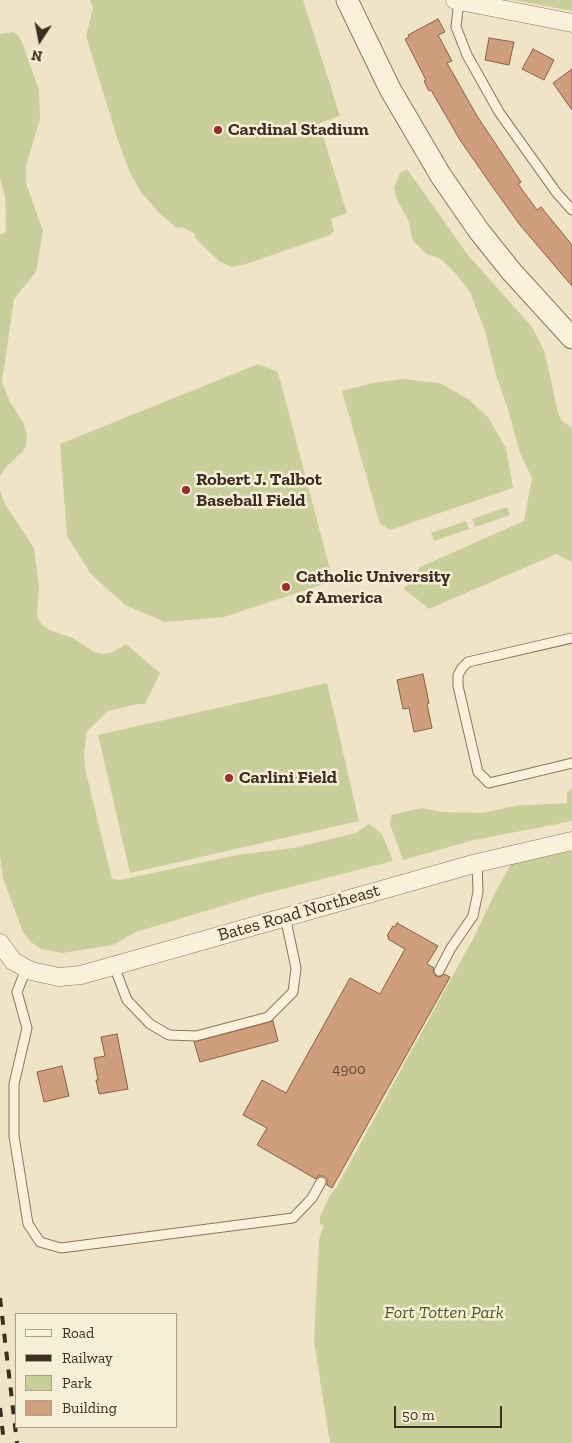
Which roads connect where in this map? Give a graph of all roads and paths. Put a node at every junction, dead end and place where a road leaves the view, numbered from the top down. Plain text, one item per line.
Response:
1 (347, 0) edge
2 (457, 0) edge
3 (572, 23) edge
4 (572, 210) edge
5 (572, 338) edge
6 (572, 638) edge
7 (572, 763) edge
8 (572, 841) edge
9 (477, 863) junction
10 (285, 916) junction
11 (0, 943) edge
12 (114, 966) junction
13 (26, 969) junction
14 (439, 971) dead end
15 (321, 1182) dead end

1 - 5 street
2 - 3 street
2 - 4 lane
6 - 7 lane
8 - 9 street, Bates Road Northeast
9 - 10 street, Bates Road Northeast
9 - 14 lane
10 - 12 street, Bates Road Northeast
10 - 12 lane
11 - 13 street
12 - 13 street, Bates Road Northeast
13 - 15 lane

